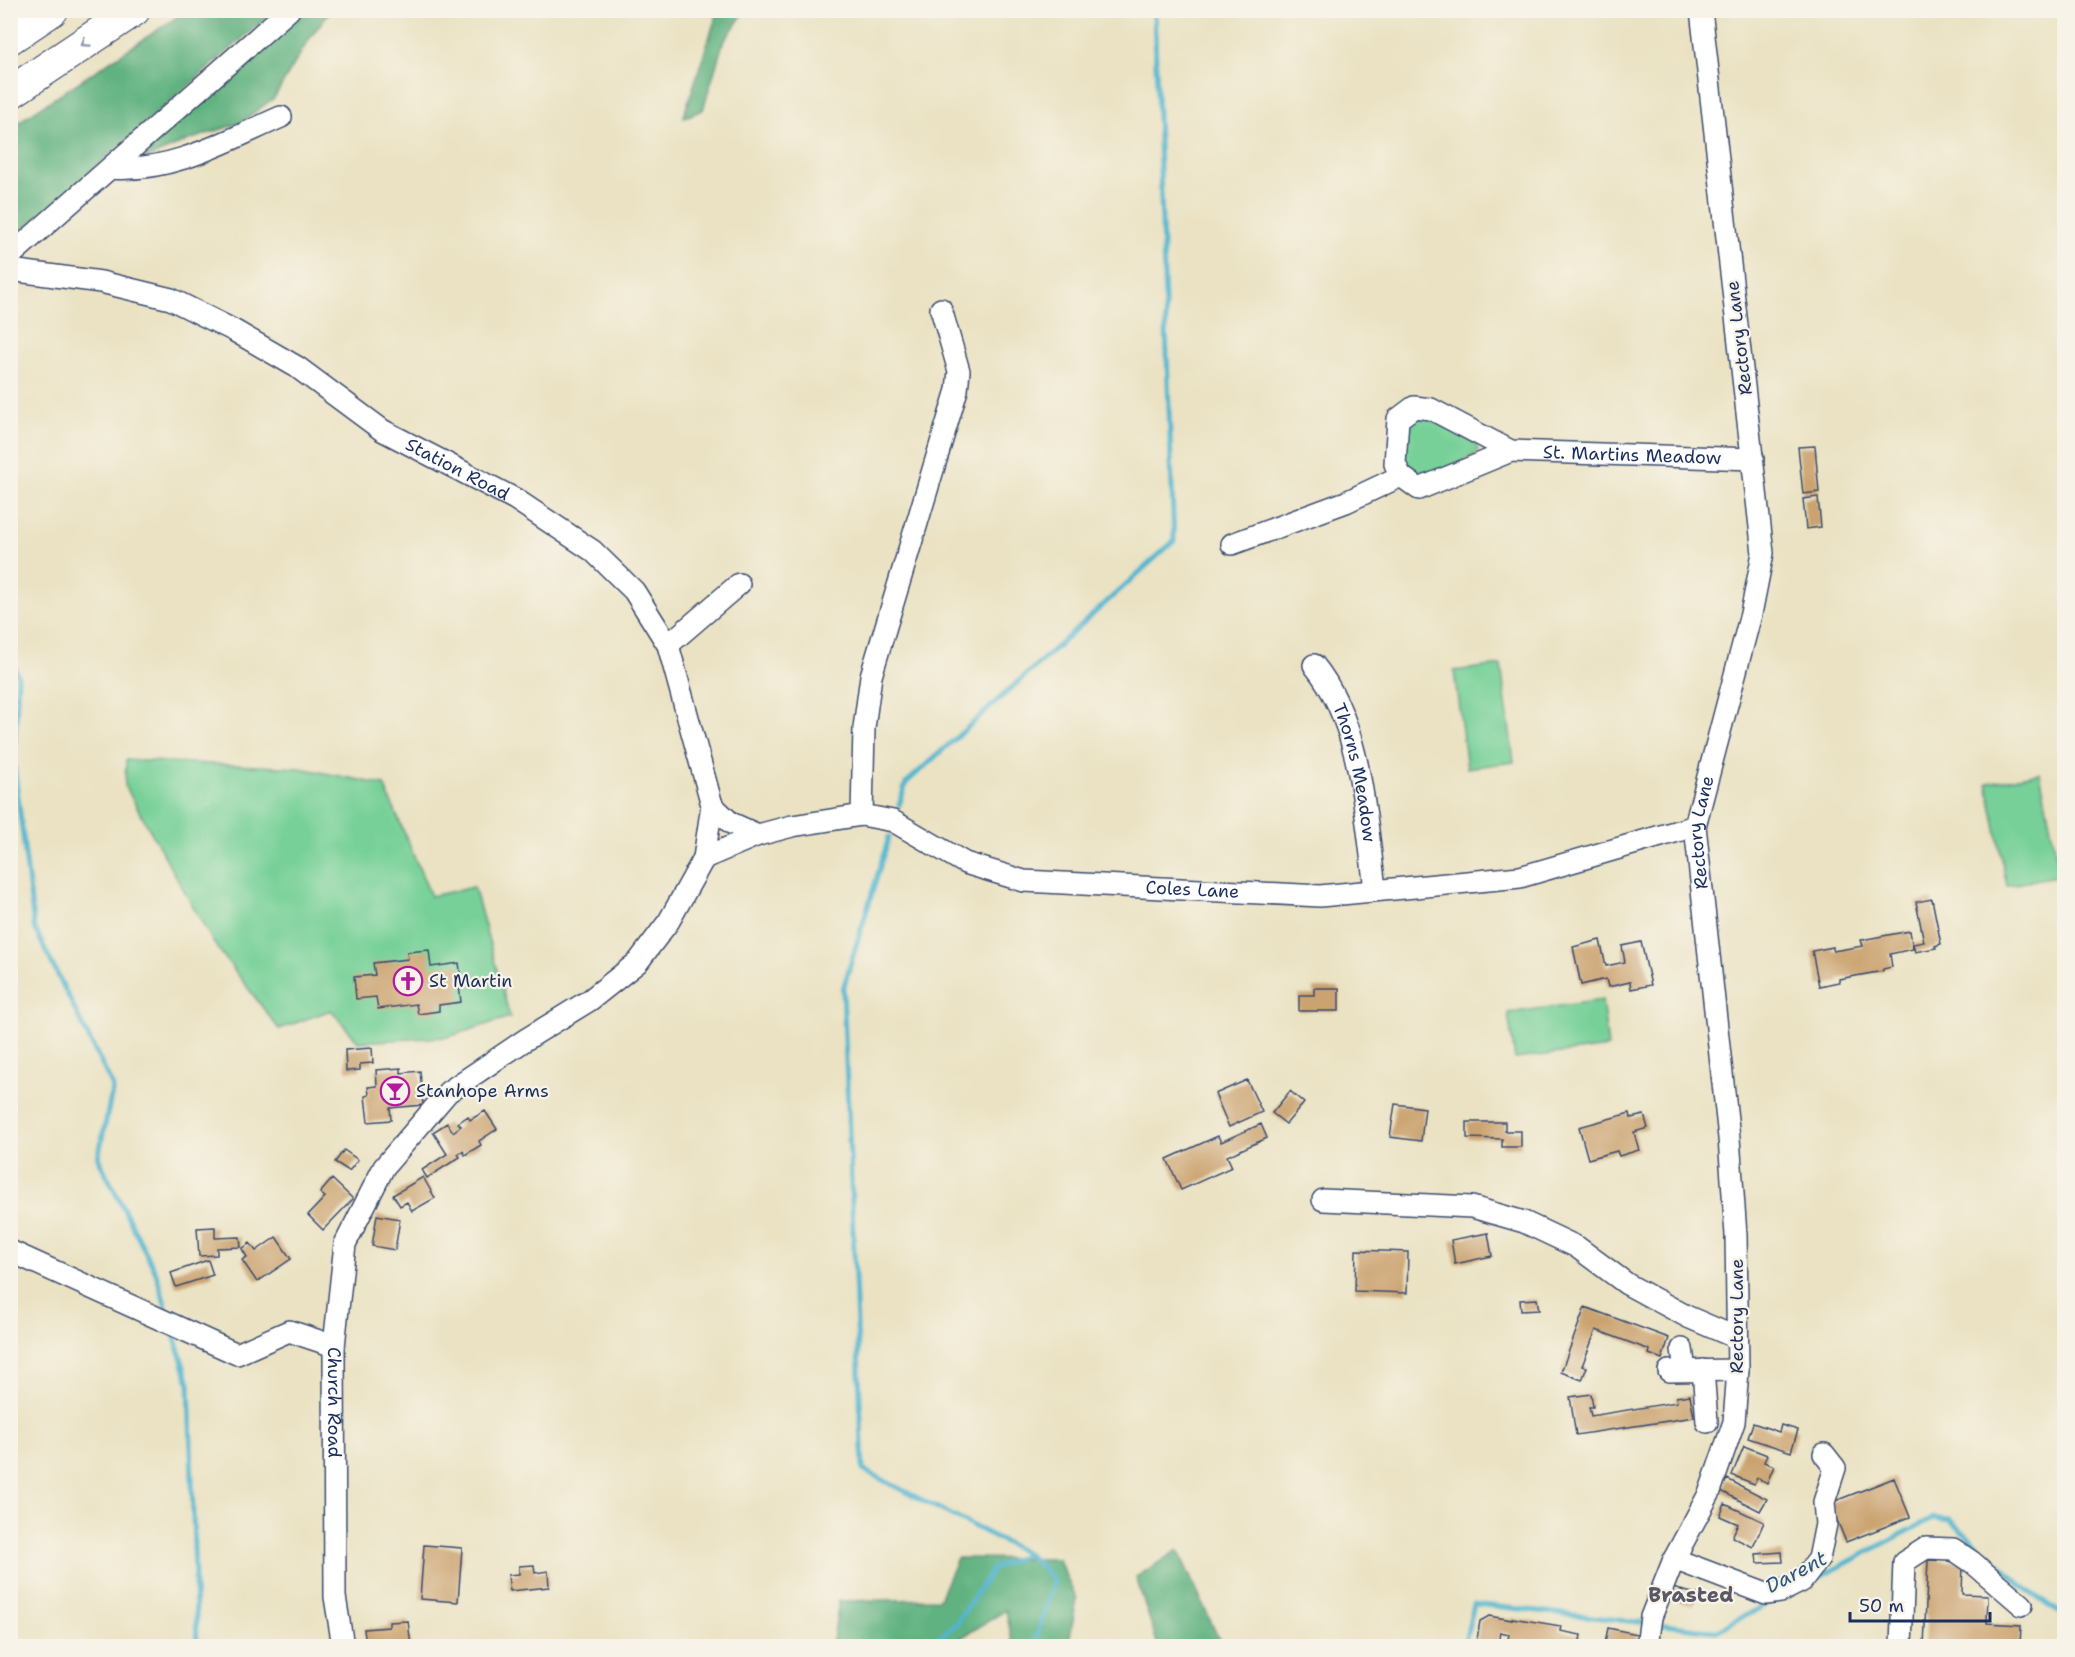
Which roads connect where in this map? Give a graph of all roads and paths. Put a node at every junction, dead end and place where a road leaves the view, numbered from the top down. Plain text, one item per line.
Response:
1 (52, 10) edge
2 (134, 10) edge
3 (289, 10) edge
4 (1701, 10) edge
5 (10, 38) edge
6 (10, 93) edge
7 (281, 117) dead end
8 (111, 168) junction
9 (10, 256) edge
10 (10, 270) edge
11 (941, 309) dead end
12 (1511, 451) junction
13 (1753, 459) junction
14 (1401, 476) junction
15 (1232, 544) dead end
16 (739, 584) dead end
17 (668, 645) junction
18 (1314, 664) dead end
19 (712, 805) junction
20 (862, 815) junction
21 (1695, 826) junction
22 (758, 835) junction
23 (705, 858) junction
24 (1375, 889) junction
25 (1323, 1200) dead end
26 (10, 1251) edge
27 (1737, 1338) junction
28 (334, 1346) junction
29 (1682, 1349) dead end
30 (1686, 1370) junction
31 (1738, 1370) junction
32 (1707, 1422) dead end
33 (1824, 1454) dead end
34 (1674, 1559) junction
35 (2022, 1605) dead end
36 (1649, 1633) edge
37 (343, 1647) edge
38 (1901, 1647) edge

1 - 5 highway
2 -> 6 highway
3 - 8 street
4 - 13 street, Rectory Lane
7 - 8 street
8 - 9 street
10 - 17 street, Station Road
11 - 20 street
12 - 13 street, St. Martins Meadow
12 - 14 street, St. Martins Meadow
12 - 14 street, St. Martins Meadow
13 - 21 street, Rectory Lane
14 - 15 street
16 - 17 street
17 - 19 street, Station Road
18 - 24 street, Thorns Meadow
19 - 22 street
19 - 23 street, Station Road
20 - 22 street, Coles Lane
20 - 24 street, Coles Lane
21 - 24 street, Coles Lane
21 - 27 street, Rectory Lane
22 - 23 street, Coles Lane
23 - 28 street, Church Road
25 - 27 street
26 - 28 street
27 - 31 street, Rectory Lane
28 - 37 street, Church Road
29 - 30 street
30 - 31 street
30 - 32 street
31 - 34 street, Rectory Lane
33 - 34 street
34 - 36 street, Rectory Lane
35 - 38 street

